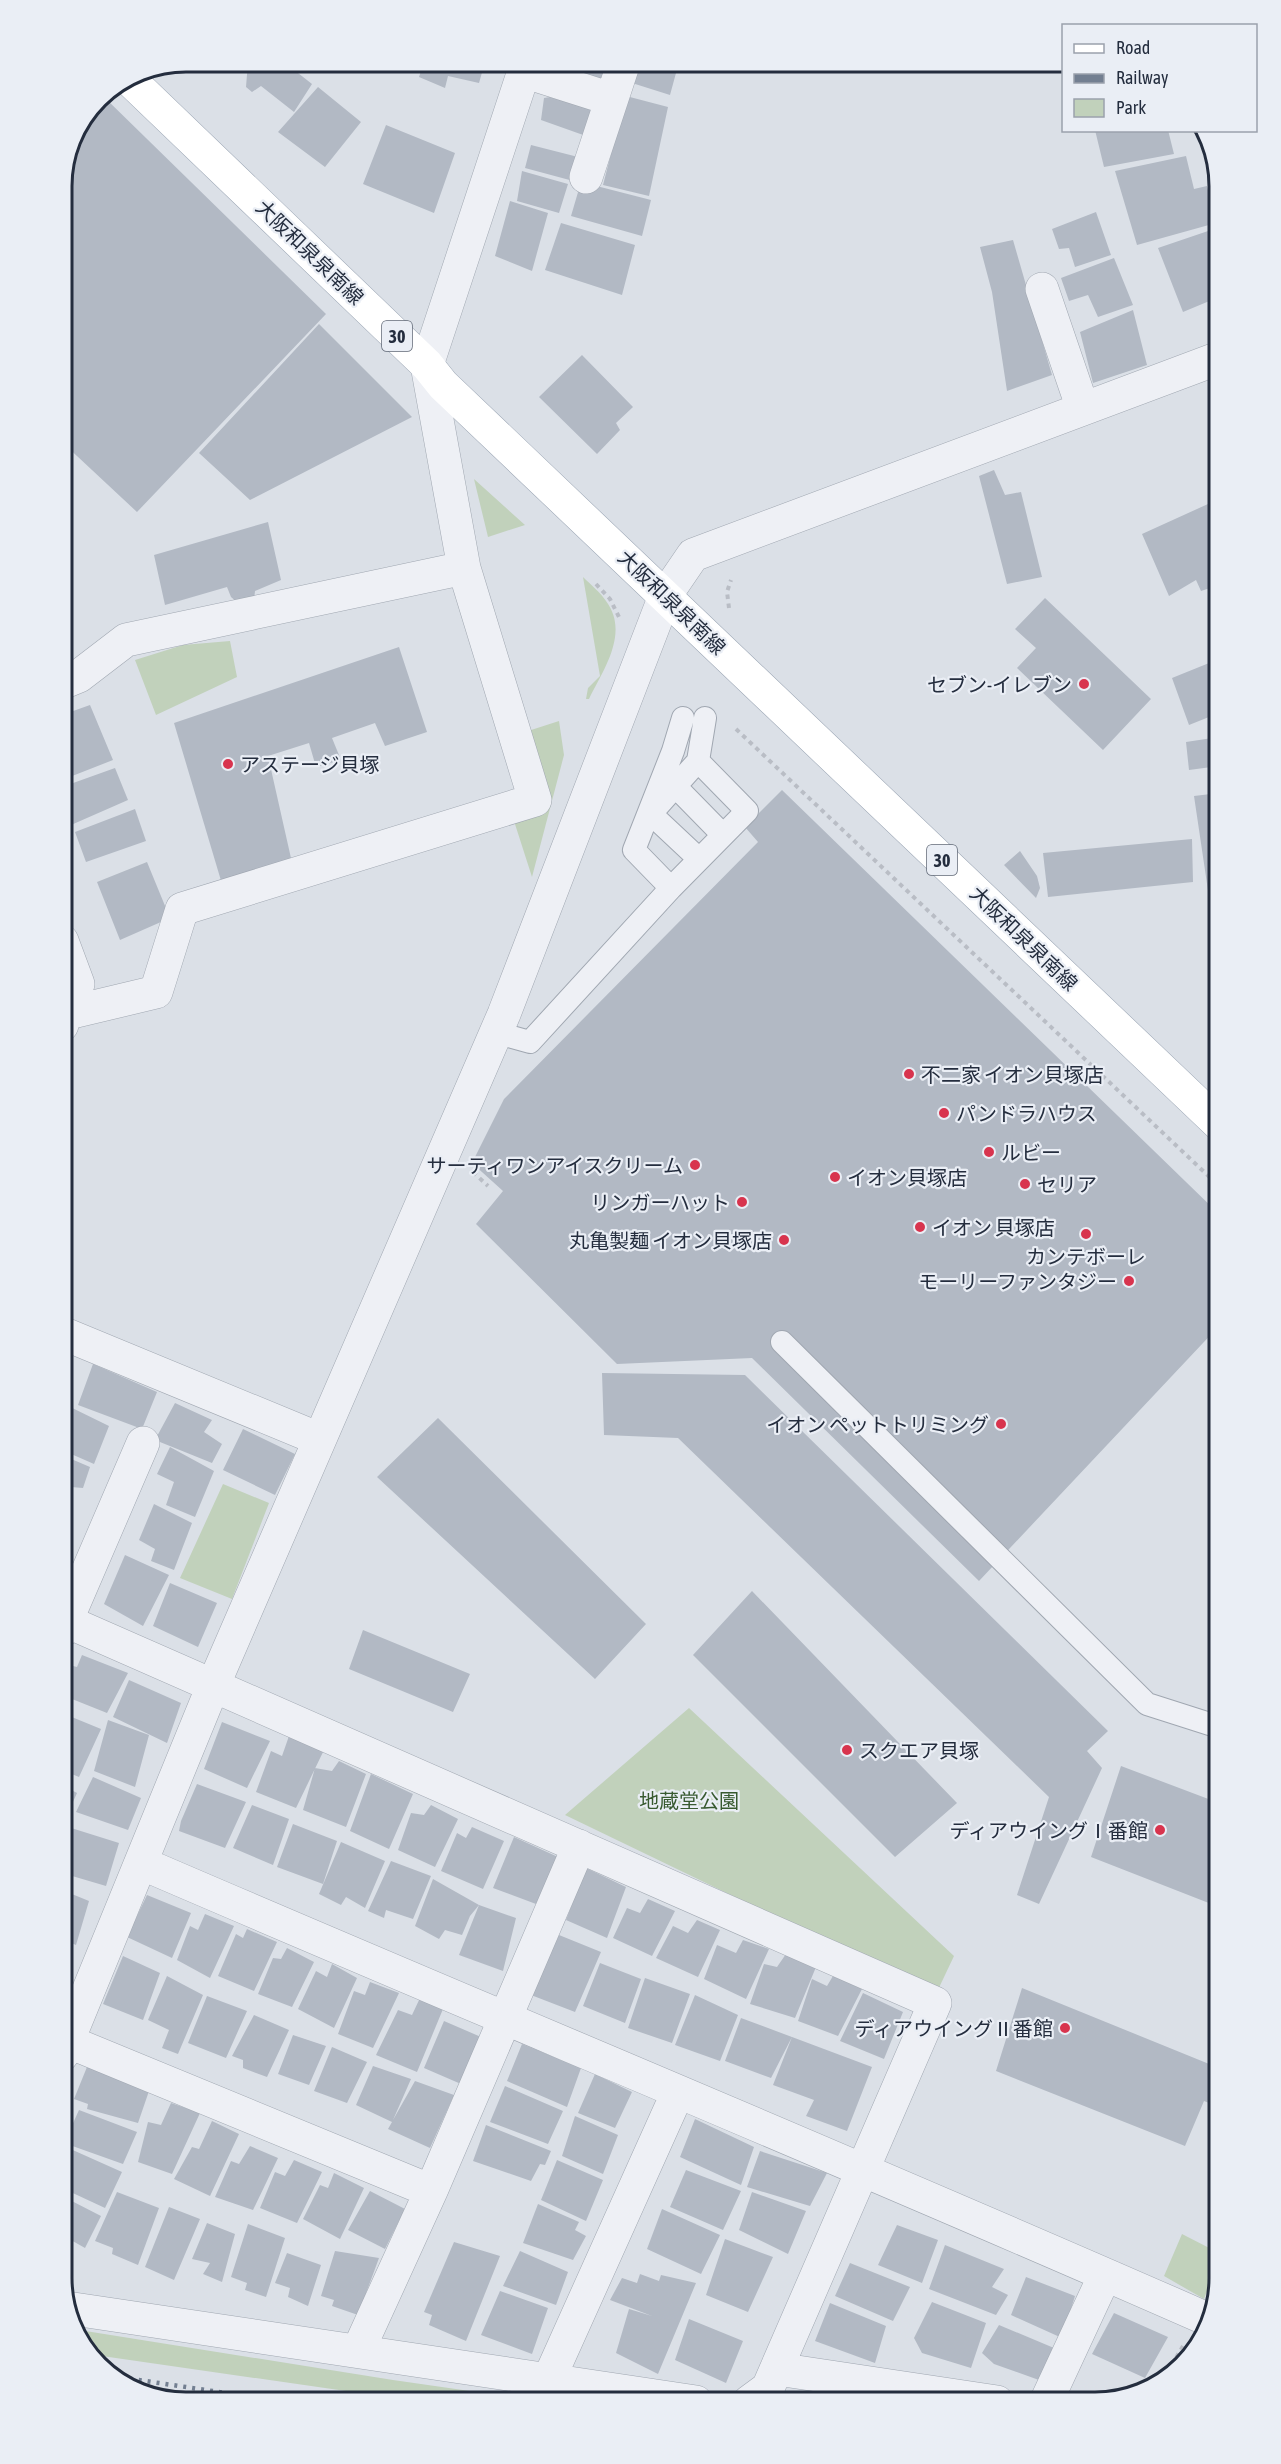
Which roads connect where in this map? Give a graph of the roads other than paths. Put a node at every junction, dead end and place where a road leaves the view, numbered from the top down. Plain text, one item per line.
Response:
1 (523, 72) edge
2 (541, 72) edge
3 (620, 72) edge
4 (135, 84) edge
5 (611, 99) junction
6 (586, 177) dead end
7 (1042, 289) dead end
8 (1209, 362) edge
9 (427, 365) junction
10 (1083, 409) junction
11 (464, 568) junction
12 (665, 596) junction
13 (72, 679) edge
14 (698, 761) junction
15 (676, 787) junction
16 (649, 817) junction
17 (723, 835) junction
18 (699, 859) junction
19 (671, 888) junction
20 (72, 968) edge
21 (78, 984) dead end
22 (72, 1012) edge
23 (512, 1036) dead end
24 (1209, 1114) edge
25 (72, 1337) edge
26 (782, 1342) dead end
27 (319, 1439) junction
28 (143, 1443) dead end
29 (72, 1607) edge
30 (72, 1629) edge
31 (213, 1686) junction
32 (1209, 1724) edge
33 (579, 1846) junction
34 (141, 1863) junction
35 (504, 2020) junction
36 (72, 2026) edge
37 (72, 2048) edge
38 (678, 2092) junction
39 (864, 2170) junction
40 (431, 2191) junction
41 (1105, 2275) junction
42 (76, 2309) edge
43 (1202, 2317) edge
44 (358, 2351) junction
45 (777, 2369) junction
46 (549, 2379) junction
47 (632, 2392) edge
48 (763, 2392) edge
49 (930, 2392) edge
50 (1051, 2392) edge

1 - 9 street
2 - 5 street
3 - 5 street
4 - 9 main road, 大阪和泉泉南線 / 30
5 - 6 street
7 - 10 street
8 - 10 street
9 - 11 street
9 - 12 main road, 大阪和泉泉南線 / 30
10 - 12 street
11 - 13 street
11 - 22 street
12 - 24 main road, 大阪和泉泉南線 / 30
12 - 27 street
14 - 15 lane
14 - 16 lane
14 - 17 lane
15 - 16 lane
15 - 17 lane
16 - 18 lane
16 - 19 lane
17 - 18 lane
18 - 19 lane
19 - 23 lane
20 - 21 street
25 - 27 street
26 - 32 lane
27 - 31 street
28 - 29 street
30 - 31 street
31 - 33 street
31 - 34 street
33 - 35 street
33 - 39 street
34 - 35 street
34 - 36 street
35 - 38 street
35 - 40 street
37 - 40 street
38 - 39 street
38 - 46 street
39 - 41 street
39 - 45 street
40 - 44 street
41 - 43 street
41 - 50 street
42 - 44 street
44 - 46 street
45 - 48 street
45 - 49 street
46 - 47 street

